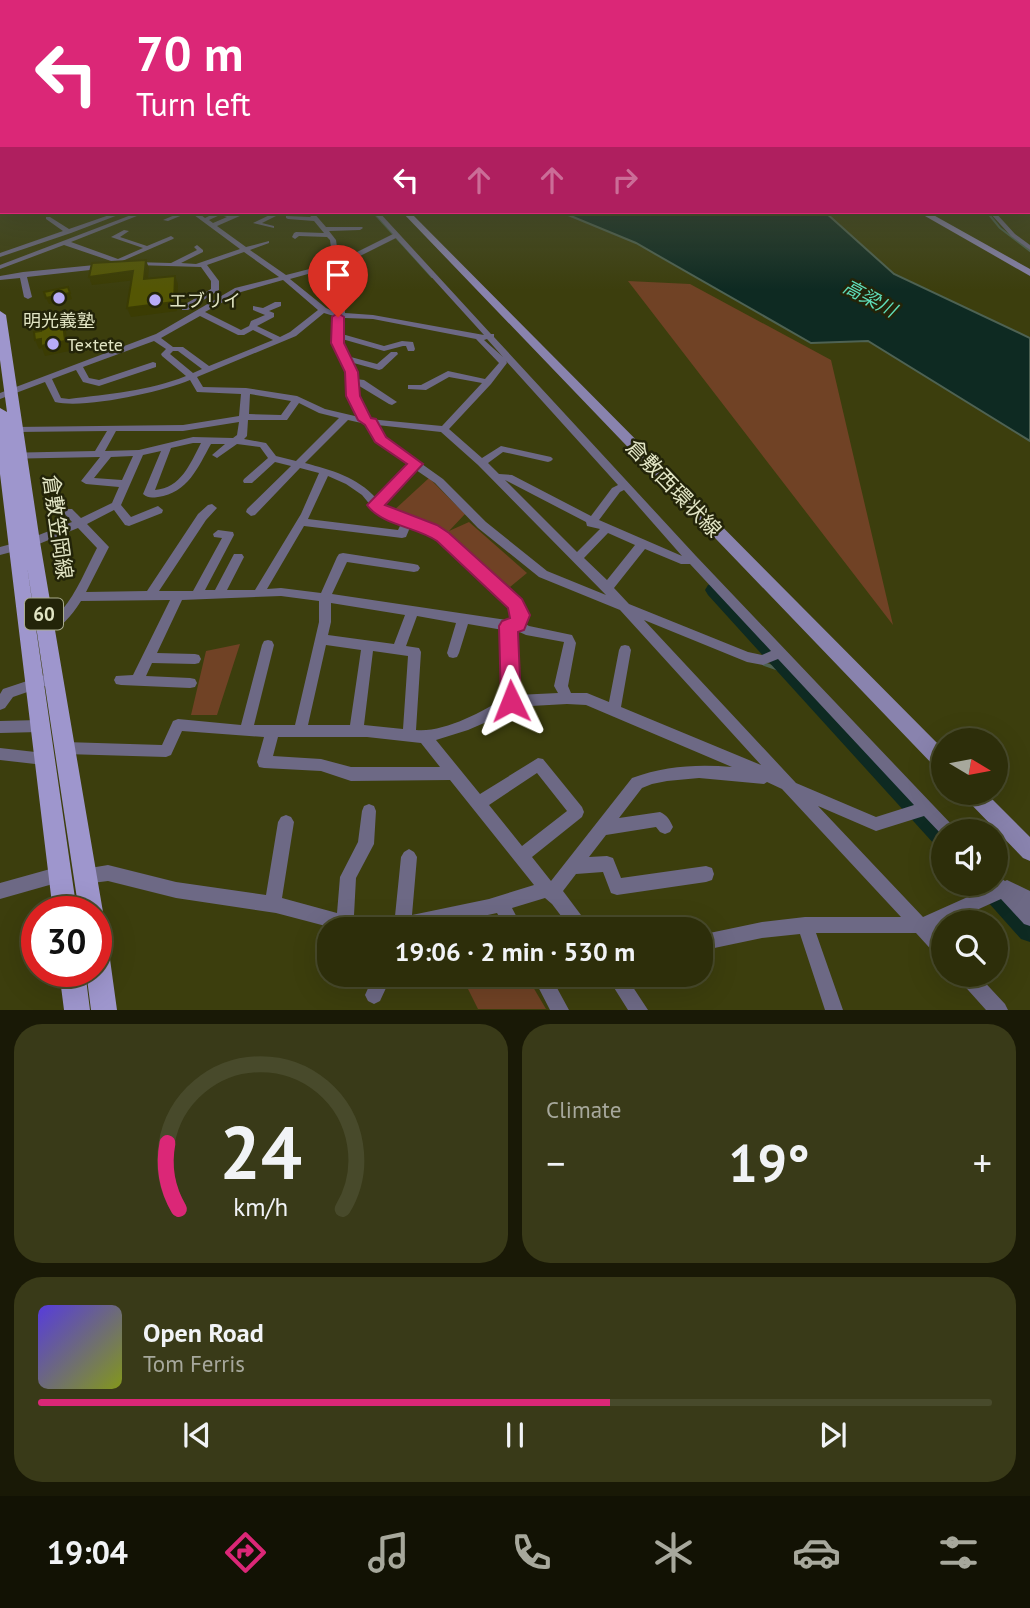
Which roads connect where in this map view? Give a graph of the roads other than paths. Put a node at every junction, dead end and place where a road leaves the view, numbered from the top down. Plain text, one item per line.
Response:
1 (118, 214) edge
2 (137, 214) edge
3 (186, 214) edge
4 (196, 214) edge
5 (217, 214) edge
6 (222, 214) edge
7 (241, 214) edge
8 (277, 214) edge
9 (378, 214) edge
10 (408, 214) edge
11 (925, 214) edge
12 (994, 214) edge
13 (229, 216) dead end
14 (314, 217) edge
15 (48, 218) dead end
16 (166, 220) dead end
17 (205, 220) junction
18 (290, 220) dead end
19 (213, 225) junction
20 (272, 227) dead end
21 (360, 228) dead end
22 (103, 229) junction
23 (69, 232) junction
24 (326, 232) junction
25 (395, 236) junction
26 (295, 237) dead end
27 (171, 238) dead end
28 (267, 242) dead end
29 (66, 243) junction
30 (144, 246) dead end
31 (90, 247) dead end
32 (197, 247) dead end
33 (1030, 248) edge
34 (248, 249) junction
35 (0, 255) edge
36 (117, 258) junction
37 (338, 264) junction
38 (172, 265) junction
39 (203, 265) junction
40 (0, 267) edge
41 (23, 274) junction
42 (1030, 274) edge
43 (0, 278) edge
44 (287, 278) junction
45 (28, 297) dead end
46 (278, 304) dead end
47 (185, 308) dead end
48 (323, 310) junction
49 (201, 312) junction
50 (0, 315) edge
51 (340, 317) junction
52 (253, 327) junction
53 (339, 335) junction
54 (154, 337) junction
55 (486, 337) junction
56 (280, 340) junction
57 (171, 349) junction
58 (411, 349) dead end
59 (394, 354) dead end
60 (348, 359) junction
61 (506, 359) junction
62 (153, 365) dead end
63 (79, 367) junction
64 (209, 370) junction
65 (193, 377) junction
66 (47, 379) junction
67 (354, 381) junction
68 (488, 382) junction
69 (411, 387) dead end
70 (246, 391) junction
71 (6, 394) edge
72 (297, 399) junction
73 (392, 402) dead end
74 (0, 412) edge
75 (345, 416) junction
76 (244, 419) junction
77 (368, 421) junction
78 (17, 429) junction
79 (444, 429) junction
80 (112, 430) junction
81 (206, 441) junction
82 (236, 441) junction
83 (167, 447) junction
84 (139, 453) junction
85 (103, 454) junction
86 (9, 455) edge
87 (217, 455) dead end
88 (273, 458) junction
89 (548, 459) dead end
90 (482, 463) junction
91 (299, 465) junction
92 (415, 465) junction
93 (325, 472) junction
94 (498, 477) junction
95 (248, 481) dead end
96 (125, 484) junction
97 (623, 486) junction
98 (116, 505) junction
99 (375, 505) junction
100 (212, 508) dead end
101 (158, 510) dead end
102 (68, 512) dead end
103 (251, 512) dead end
104 (408, 520) junction
105 (301, 522) junction
106 (592, 523) junction
107 (80, 524) junction
108 (605, 530) junction
109 (218, 534) dead end
110 (642, 545) junction
111 (17, 547) edge
112 (238, 557) dead end
113 (578, 558) junction
114 (689, 560) junction
115 (414, 568) dead end
116 (607, 589) junction
117 (219, 594) junction
118 (258, 594) junction
119 (178, 595) junction
120 (197, 595) junction
121 (150, 596) junction
122 (76, 597) junction
123 (324, 598) junction
124 (623, 608) junction
125 (413, 610) junction
126 (463, 619) junction
127 (513, 625) junction
128 (47, 630) junction
129 (27, 636) junction
130 (321, 639) junction
131 (268, 645) dead end
132 (368, 645) junction
133 (398, 649) junction
134 (625, 650) dead end
135 (453, 653) dead end
136 (775, 654) junction
137 (147, 658) junction
138 (195, 659) dead end
139 (54, 677) junction
140 (121, 680) dead end
141 (137, 681) junction
142 (33, 683) junction
143 (190, 683) dead end
144 (566, 695) junction
145 (511, 701) junction
146 (0, 704) edge
147 (614, 706) junction
148 (39, 726) junction
149 (0, 727) edge
150 (300, 730) junction
151 (246, 731) junction
152 (273, 731) junction
153 (356, 731) junction
154 (409, 736) junction
155 (425, 737) junction
156 (65, 748) junction
157 (931, 750) edge
158 (0, 754) edge
159 (44, 759) junction
160 (452, 774) junction
161 (786, 784) junction
162 (480, 803) junction
163 (985, 805) edge
164 (921, 810) junction
165 (369, 811) dead end
166 (933, 819) edge
167 (286, 822) dead end
168 (664, 827) dead end
169 (602, 828) junction
170 (1030, 851) edge
171 (522, 856) junction
172 (410, 857) dead end
173 (572, 866) junction
174 (60, 874) junction
175 (706, 874) dead end
176 (86, 877) junction
177 (1008, 889) edge
178 (0, 891) edge
179 (549, 891) junction
180 (63, 896) edge
181 (88, 896) edge
182 (982, 896) edge
183 (1004, 896) edge
184 (1030, 899) edge
185 (501, 903) junction
186 (274, 905) junction
187 (320, 917) edge
188 (350, 917) edge
189 (404, 917) edge
190 (444, 917) edge
191 (509, 917) edge
192 (571, 917) edge
193 (1030, 918) edge
194 (924, 924) junction
195 (805, 925) junction
196 (931, 934) edge
197 (713, 940) edge
198 (74, 987) edge
199 (101, 987) edge
200 (378, 987) edge
201 (548, 987) edge
202 (623, 987) edge
203 (977, 987) edge
204 (374, 995) dead end
205 (77, 1010) edge
206 (104, 1010) edge
207 (560, 1010) edge
208 (639, 1010) edge
209 (834, 1010) edge
210 (999, 1010) edge

1 - 23 street
2 - 22 street
3 - 16 street
4 - 17 street
5 - 17 street
6 - 13 street
7 - 19 street
8 - 20 street
9 - 25 street
10 - 157 main road, 倉敷西環状線
11 - 42 main road
12 - 33 street
14 - 18 street
14 - 24 street
15 - 23 street
17 - 19 street
19 - 34 street
21 - 24 street
22 - 29 street
22 - 30 street
23 - 35 street
24 - 26 street
24 - 37 street
25 - 37 street
25 - 55 street
27 - 36 street
28 - 34 street
29 - 36 street
29 - 40 street
31 - 36 street
32 - 38 street
34 - 39 street
34 - 44 street
36 - 38 street
36 - 41 street
37 - 44 street
37 - 51 street
38 - 39 street
39 - 47 street
41 - 43 street
41 - 45 street
44 - 48 street
44 - 49 street
46 - 52 street
48 - 51 street
48 - 56 street
49 - 52 street
49 - 54 street
50 - 71 main road, 倉敷笠岡線 / 60
51 - 53 street
51 - 55 street
52 - 56 street
53 - 58 street
53 - 60 street
54 - 57 street
54 - 63 street
55 - 61 street
56 - 64 street
57 - 64 street
57 - 65 street
59 - 60 street
60 - 67 street
61 - 68 street
61 - 97 street
62 - 63 street
63 - 66 street
64 - 65 street
65 - 66 street
65 - 70 street
66 - 71 street
67 - 73 street
67 - 77 street
68 - 69 street
68 - 79 street
70 - 72 street
70 - 76 street
71 - 78 main road, 倉敷笠岡線 / 60
72 - 75 street
72 - 76 street
74 - 86 main road, 倉敷笠岡線 / 60
75 - 77 street
75 - 91 street
76 - 80 street
76 - 82 street
77 - 79 street
77 - 92 street
78 - 80 street
78 - 86 main road, 倉敷笠岡線 / 60
79 - 90 street
80 - 85 street
81 - 82 street
81 - 83 street
81 - 83 street
82 - 87 street
82 - 88 street
83 - 84 street
84 - 85 street
84 - 96 street
85 - 86 street
85 - 96 street
86 - 111 main road, 倉敷笠岡線 / 60
88 - 91 street
88 - 95 street
89 - 90 street
90 - 94 street
91 - 93 street
91 - 103 street
92 - 99 street
92 - 124 street
93 - 99 street
93 - 105 street
94 - 106 street
94 - 113 street
96 - 98 street
97 - 106 street
97 - 114 street
98 - 101 street
98 - 107 street
99 - 104 street
100 - 121 street
102 - 107 street
104 - 105 street
104 - 127 street
105 - 118 street
106 - 108 street
107 - 111 street
107 - 122 street
108 - 110 street
108 - 113 street
109 - 120 street
110 - 114 street
110 - 116 street
111 - 128 main road, 倉敷笠岡線 / 60
111 - 129 main road, 倉敷笠岡線 / 60
112 - 117 street
113 - 116 street
114 - 136 street
115 - 123 street
116 - 124 street
117 - 118 street
117 - 120 street
118 - 123 street
119 - 120 street
119 - 121 street
119 - 137 street
121 - 122 street
122 - 128 street
123 - 125 street
123 - 130 street
124 - 136 street
124 - 161 street
125 - 126 street
125 - 133 street
126 - 127 street
126 - 135 street
127 - 144 street
127 - 145 street
128 - 129 street
128 - 139 main road, 倉敷笠岡線 / 60
129 - 142 main road, 倉敷笠岡線 / 60
130 - 132 street
130 - 150 street
131 - 151 street
132 - 133 street
132 - 153 street
133 - 154 street
134 - 147 street
136 - 164 street
137 - 138 street
137 - 141 street
139 - 142 street
139 - 156 main road, 倉敷笠岡線 / 60
140 - 141 street
141 - 143 street
142 - 146 street
142 - 148 main road, 倉敷笠岡線 / 60
144 - 145 street
144 - 147 street
145 - 155 street
147 - 161 street
148 - 149 street
148 - 159 main road, 倉敷笠岡線 / 60
150 - 152 street
150 - 153 street
151 - 152 street
151 - 156 street
152 - 160 street
153 - 154 street
154 - 155 street
155 - 160 street
156 - 176 main road, 倉敷笠岡線 / 60
158 - 159 street
159 - 174 main road, 倉敷笠岡線 / 60
160 - 162 street
161 - 164 street
161 - 169 street
161 - 194 street
162 - 171 street
162 - 171 street
163 - 170 main road
164 - 166 street
165 - 188 street
167 - 186 street
168 - 169 street
169 - 173 street
171 - 179 street
172 - 189 street
173 - 175 street
173 - 179 street
174 - 176 street
174 - 178 street
174 - 180 main road, 倉敷笠岡線 / 60
176 - 181 main road, 倉敷笠岡線 / 60
176 - 186 street
177 - 184 street
179 - 185 street
179 - 192 street
182 - 194 street
183 - 193 street
185 - 190 street
185 - 191 street
186 - 187 street
194 - 195 street
194 - 196 street
195 - 197 street
195 - 209 street
198 - 205 main road
199 - 206 main road
200 - 204 street
201 - 207 street
202 - 208 street
203 - 210 street

